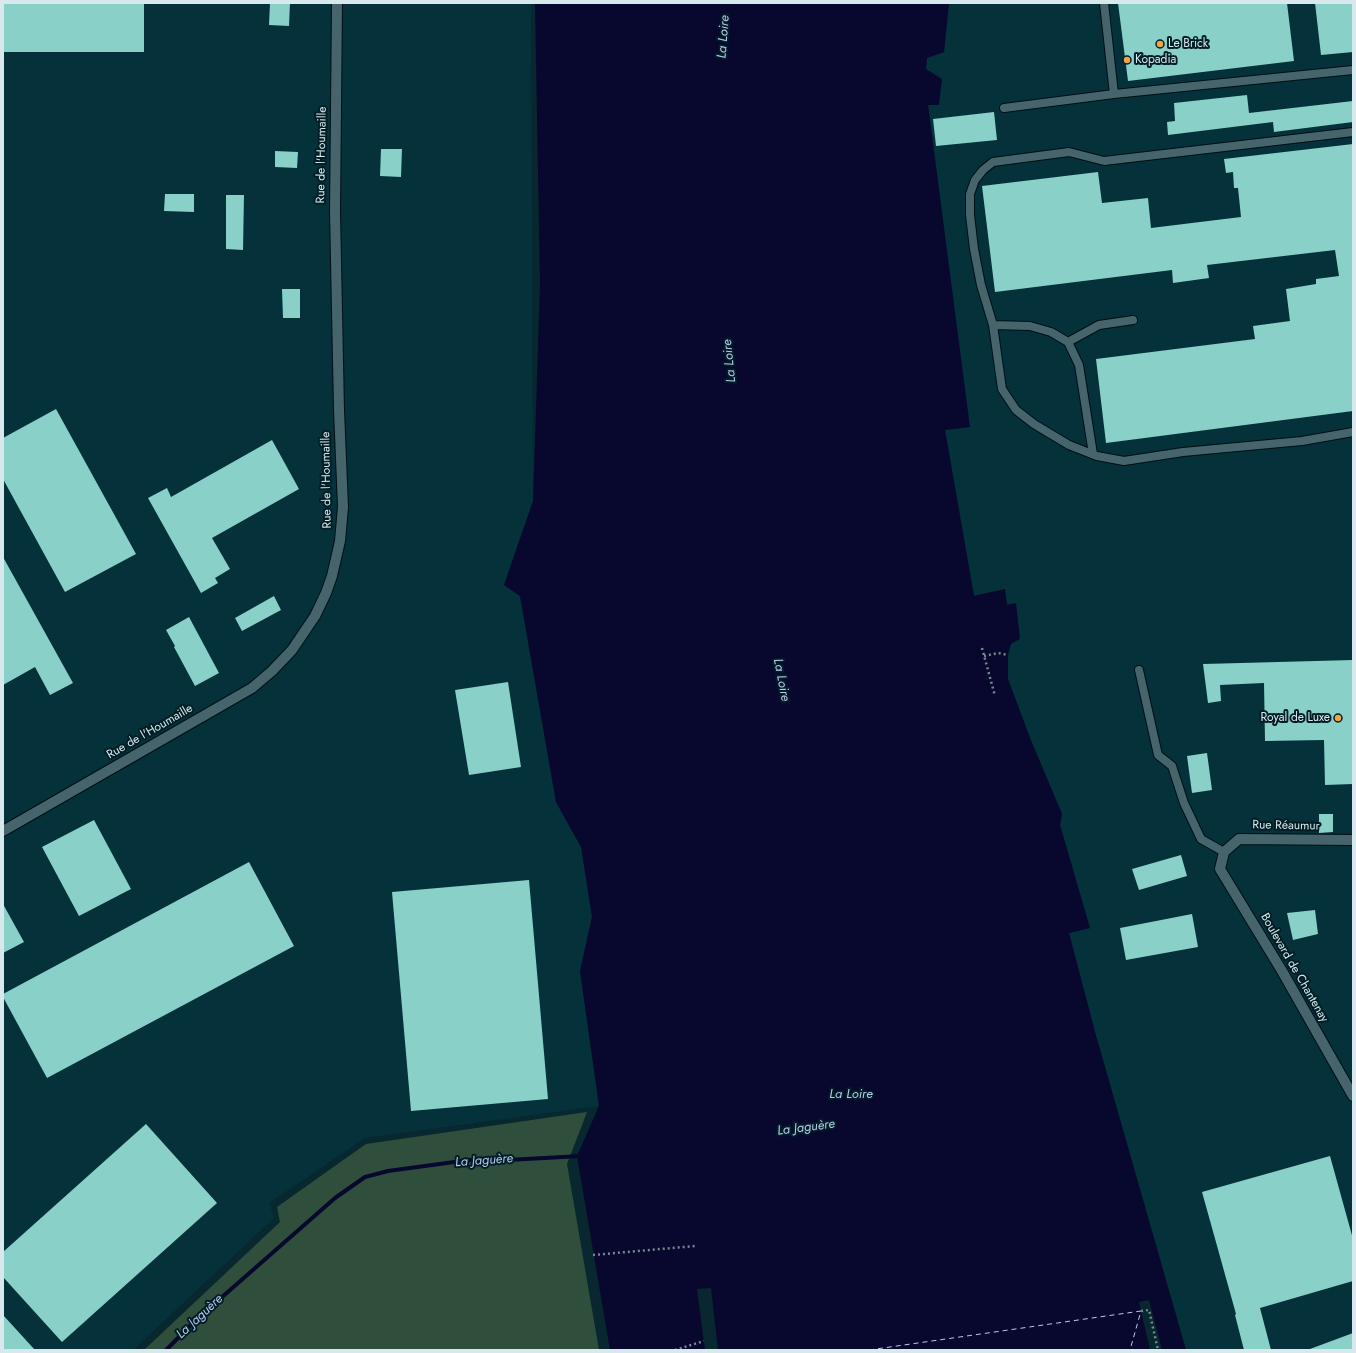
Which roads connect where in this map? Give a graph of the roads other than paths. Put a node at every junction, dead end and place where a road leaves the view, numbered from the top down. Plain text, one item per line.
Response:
1 (337, 3) edge
2 (1104, 3) edge
3 (1353, 70) edge
4 (1114, 94) junction
5 (1004, 108) dead end
6 (1353, 132) edge
7 (1133, 320) dead end
8 (993, 325) junction
9 (1068, 342) junction
10 (1353, 432) edge
11 (1093, 454) junction
12 (1139, 670) dead end
13 (3, 831) edge
14 (1353, 840) edge
15 (1224, 852) junction
16 (1353, 1096) edge

1 - 13 street, Rue de l'Houmaille
2 - 4 lane
3 - 4 lane
4 - 5 lane
6 - 8 lane
7 - 9 lane
8 - 9 lane
8 - 11 lane
9 - 11 lane
10 - 11 lane
12 - 15 lane
14 - 15 street, Rue Réaumur
15 - 16 street, Boulevard de Chantenay

